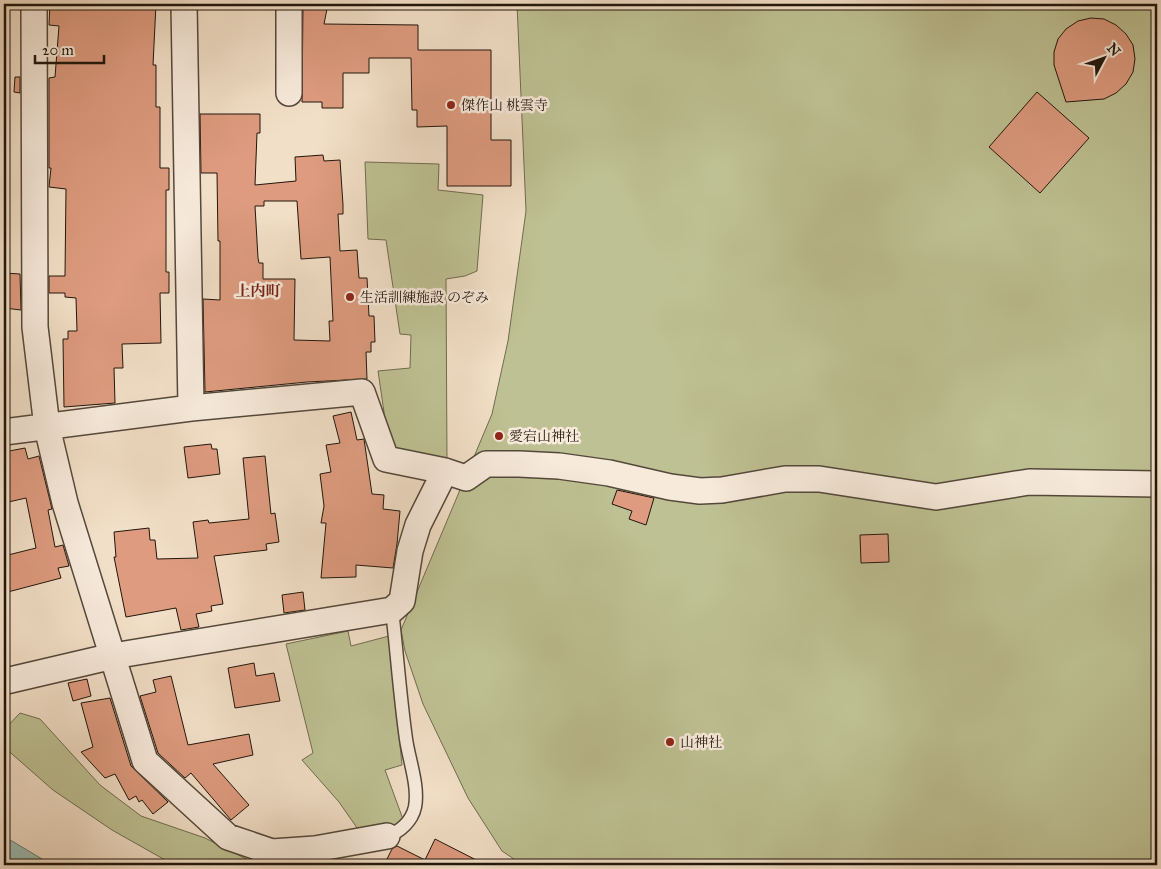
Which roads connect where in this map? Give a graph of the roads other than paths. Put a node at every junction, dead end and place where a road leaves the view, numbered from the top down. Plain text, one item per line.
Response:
1 (34, 4) edge
2 (184, 4) edge
3 (289, 4) edge
4 (289, 93) dead end
5 (191, 408) junction
6 (46, 427) junction
7 (4, 432) edge
8 (446, 471) junction
9 (1157, 484) edge
10 (392, 610) junction
11 (113, 656) junction
12 (6, 681) dead end
13 (387, 836) joint

1 - 6 street
2 - 5 street
3 - 4 street
5 - 6 street
5 - 8 street
6 - 7 street
6 - 11 street
8 - 9 street
8 - 10 street
10 - 11 street
10 - 13 lane
11 - 12 street
11 - 13 street

